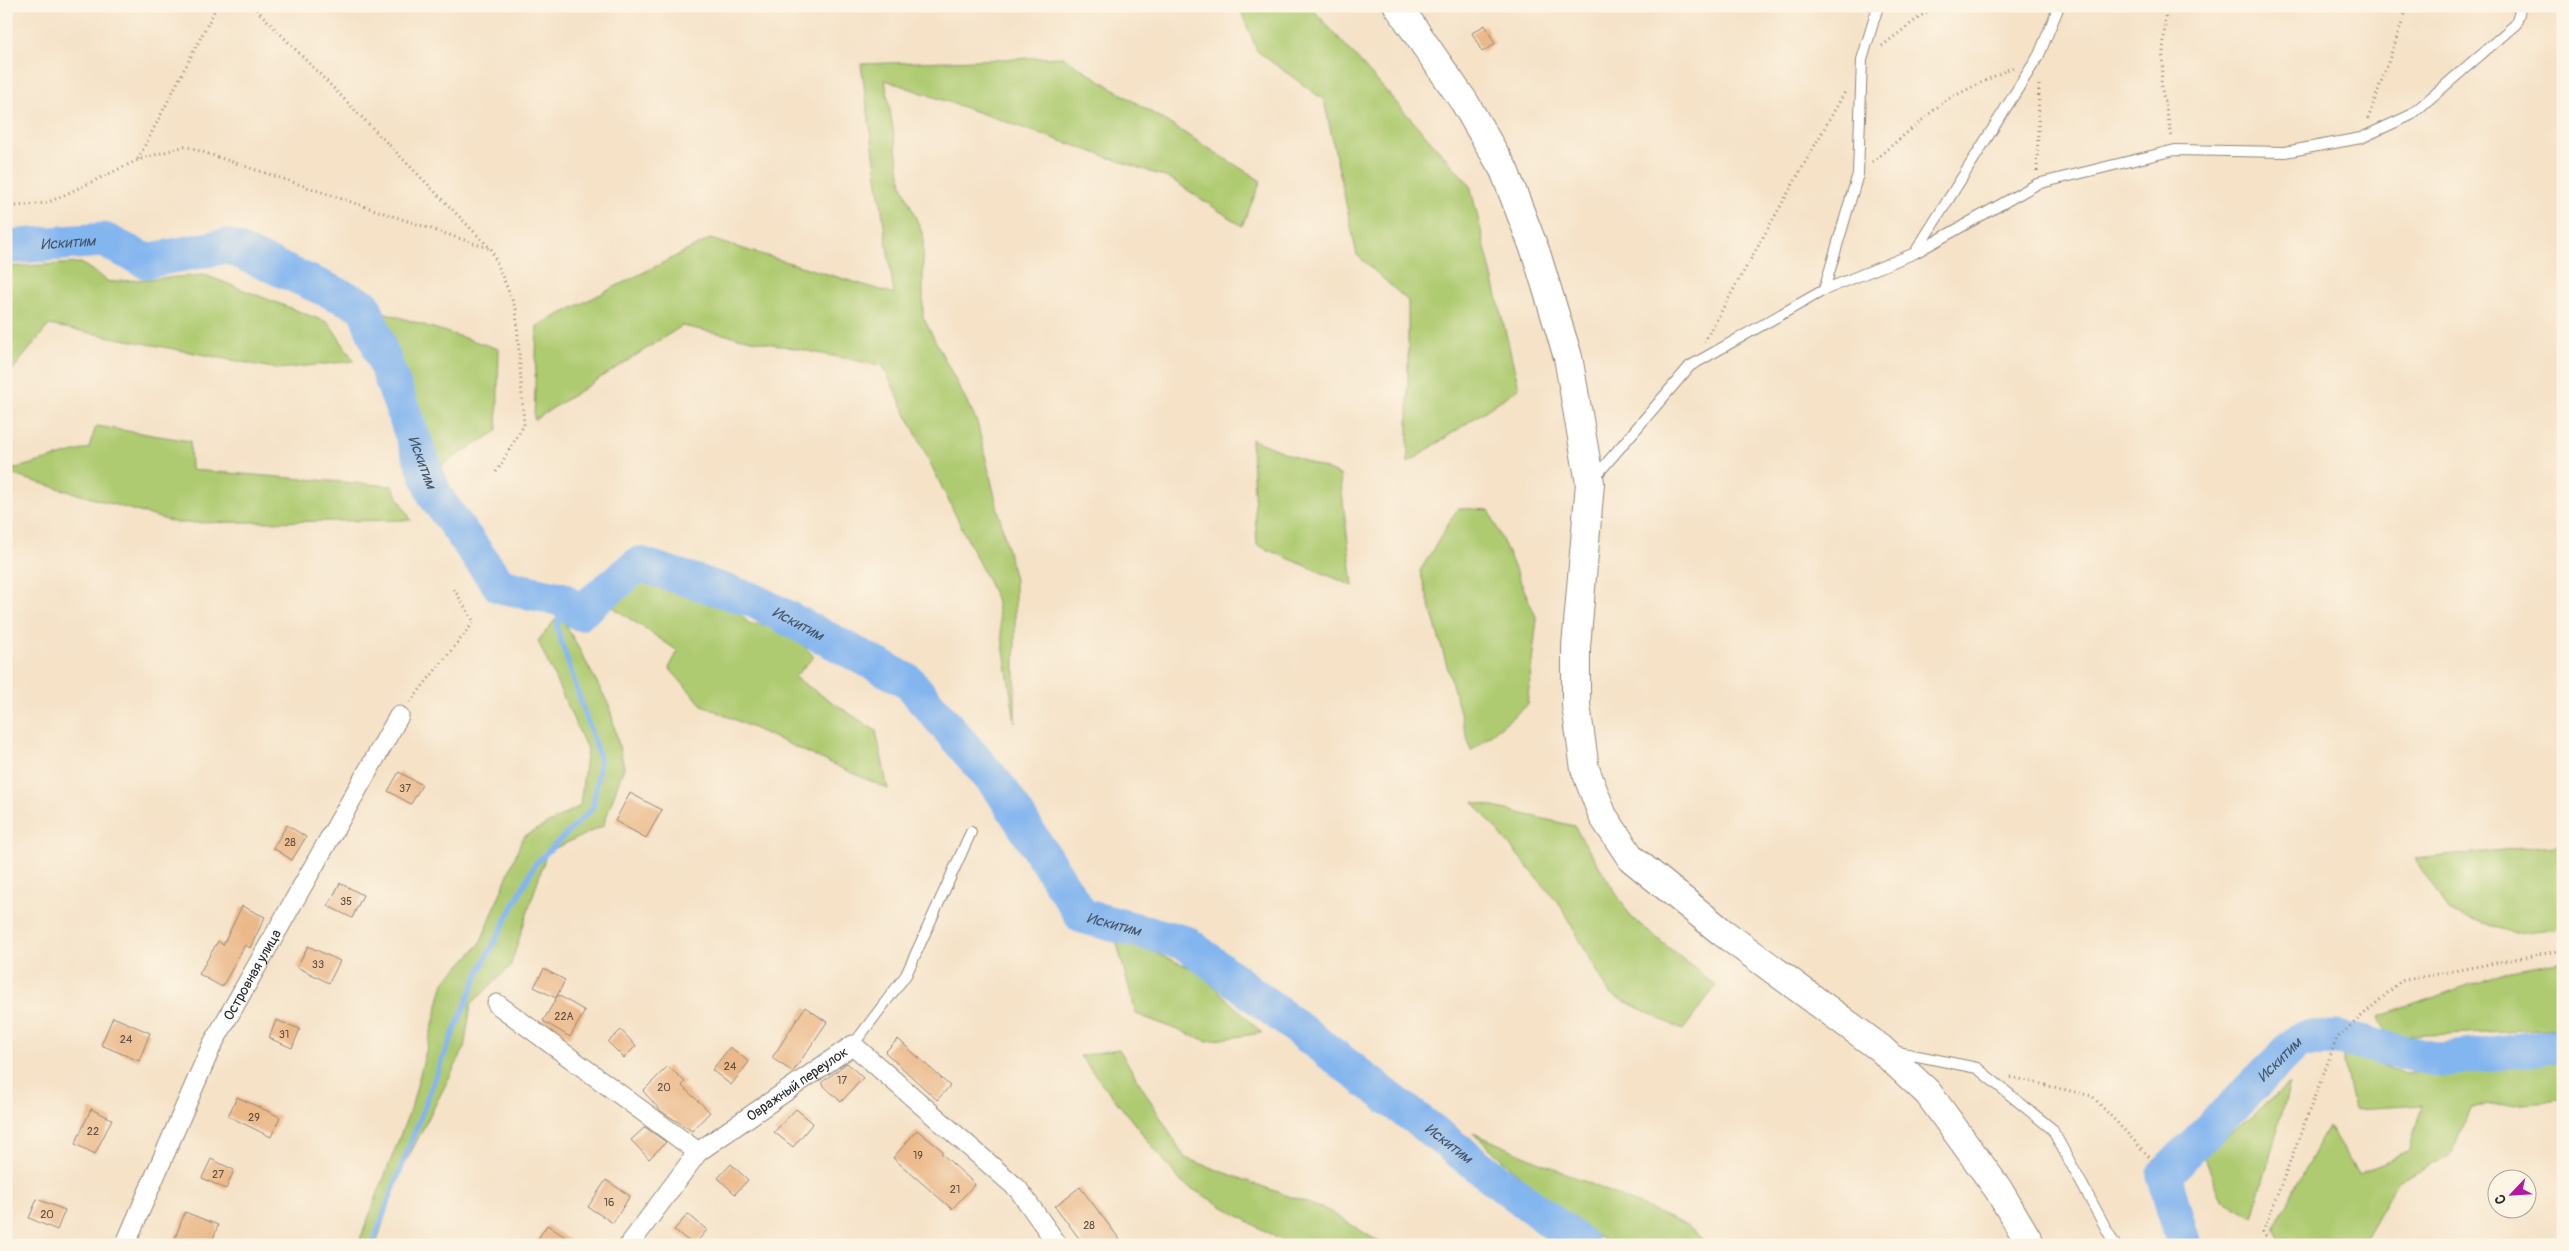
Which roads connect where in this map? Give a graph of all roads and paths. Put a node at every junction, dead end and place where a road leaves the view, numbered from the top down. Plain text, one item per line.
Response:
1 (217, 6) edge
2 (253, 6) edge
3 (1398, 6) edge
4 (1878, 6) edge
5 (1934, 6) edge
6 (2059, 6) edge
7 (2166, 6) edge
8 (2408, 6) edge
9 (2521, 6) edge
10 (2039, 55) junction
11 (1862, 60) junction
12 (2361, 138) junction
13 (2175, 150) junction
14 (138, 160) junction
15 (1858, 174) junction
16 (2037, 184) junction
17 (6, 207) edge
18 (491, 249) junction
19 (1915, 253) junction
20 (1824, 290) junction
21 (1690, 366) junction
22 (495, 474) dead end
23 (1590, 483) junction
24 (452, 586) dead end
25 (399, 716) joint
26 (971, 832) dead end
27 (2563, 950) edge
28 (497, 1004) dead end
29 (853, 1045) junction
30 (1880, 1048) junction
31 (1977, 1068) junction
32 (698, 1152) junction
33 (2154, 1162) dead end
34 (125, 1245) edge
35 (629, 1245) edge
36 (1058, 1245) edge
37 (2031, 1245) edge
38 (2115, 1245) edge
39 (2271, 1245) edge

1 - 14 path
2 - 18 path
3 - 23 main road
4 - 11 lane
5 - 11 path
6 - 10 lane
7 - 13 path
8 - 12 path
9 - 12 lane
10 - 15 path
10 - 16 path
10 - 19 lane
11 - 15 lane
11 - 21 path
12 - 13 lane
13 - 16 lane
14 - 17 path
14 - 18 path
15 - 20 lane
16 - 19 lane
18 - 22 path
19 - 20 lane
20 - 21 lane
21 - 23 lane
23 - 30 main road
24 - 25 path
25 - 34 street, Островная улица
26 - 29 lane
27 - 39 path
28 - 32 street
29 - 32 street, Овражный переулок
29 - 36 street, Овражный переулок
30 - 31 lane
30 - 37 main road
31 - 33 path
31 - 38 lane
32 - 35 street, Овражный переулок

